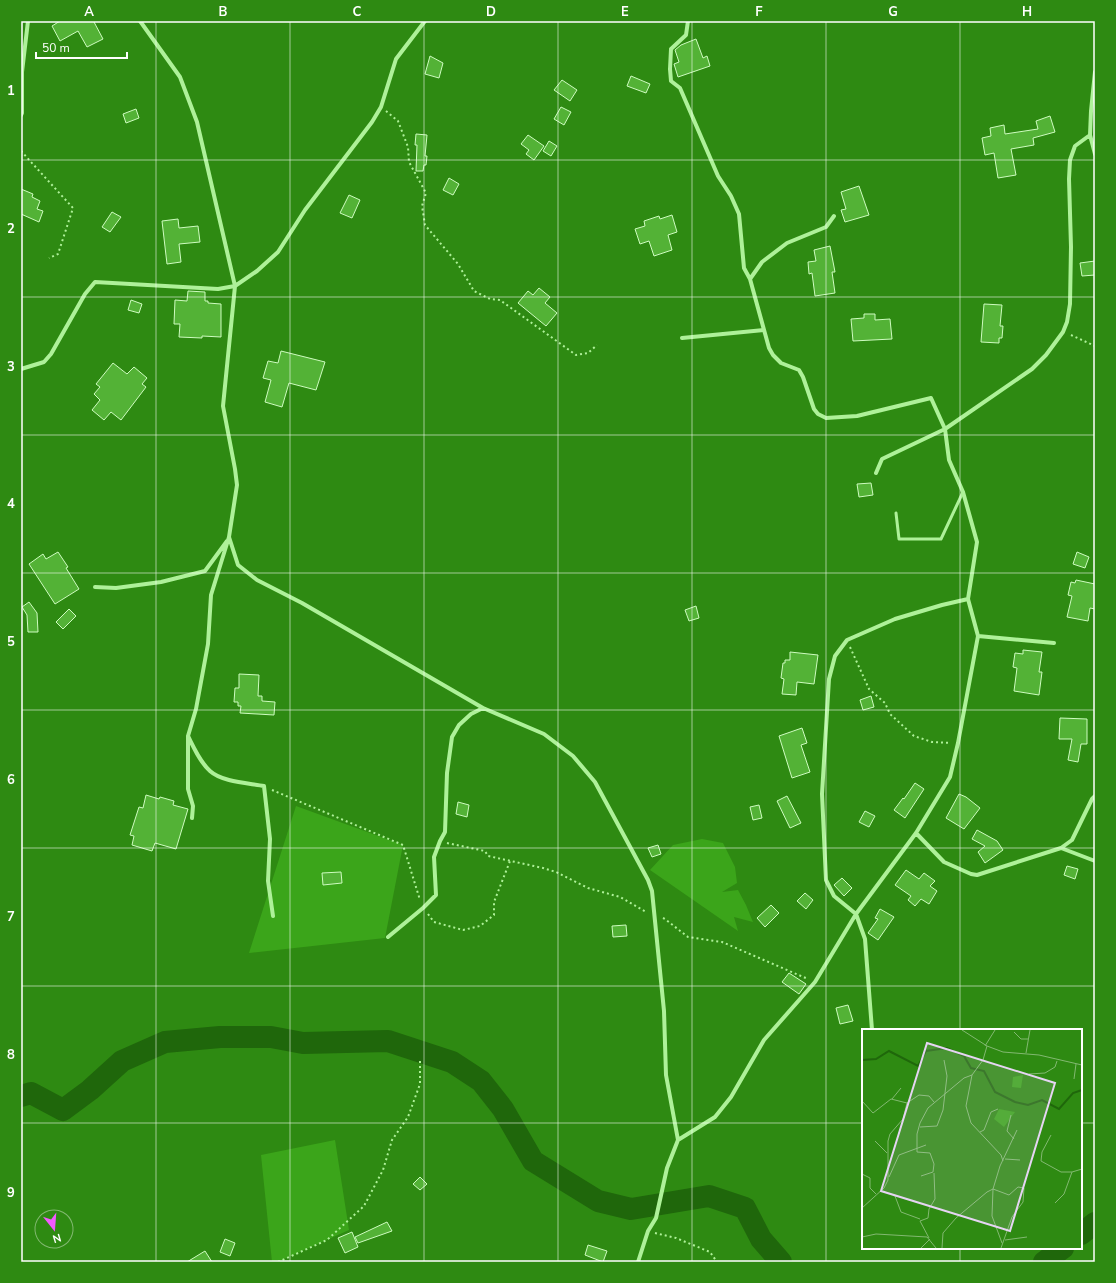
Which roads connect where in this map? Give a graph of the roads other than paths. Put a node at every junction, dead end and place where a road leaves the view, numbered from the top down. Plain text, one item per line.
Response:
1 (28, 21) edge
2 (140, 21) edge
3 (425, 21) edge
4 (688, 21) edge
5 (1095, 72) edge
6 (21, 115) edge
7 (1090, 135) junction
8 (1095, 154) edge
9 (834, 216) dead end
10 (750, 279) junction
11 (234, 286) junction
12 (764, 330) junction
13 (682, 338) dead end
14 (21, 369) edge
15 (945, 429) junction
16 (876, 473) dead end
17 (963, 492) junction
18 (896, 513) dead end
19 (229, 537) junction
20 (95, 587) dead end
21 (968, 599) junction
22 (978, 636) junction
23 (1054, 643) dead end
24 (483, 708) junction
25 (188, 736) junction
26 (1095, 796) edge
27 (192, 818) dead end
28 (916, 833) junction
29 (1061, 848) junction
30 (1095, 861) edge
31 (856, 914) junction
32 (273, 916) dead end
33 (388, 937) dead end
34 (872, 1029) edge
35 (678, 1140) junction
36 (638, 1262) edge

1 - 6 street
2 - 11 street
3 - 11 street
4 - 10 street
5 - 7 street
7 - 8 street
7 - 15 street
9 - 10 street
10 - 12 street
11 - 14 street
11 - 19 street
12 - 13 street
12 - 15 street
15 - 16 street
15 - 17 street
17 - 18 lane
17 - 21 street
19 - 20 street
19 - 24 street
19 - 25 street
21 - 22 street
21 - 31 street
22 - 23 street
22 - 28 street
24 - 33 street
24 - 35 street
25 - 27 street
25 - 32 street
26 - 29 street
28 - 29 street
28 - 31 street
29 - 30 street
31 - 34 street
31 - 35 street
35 - 36 street

